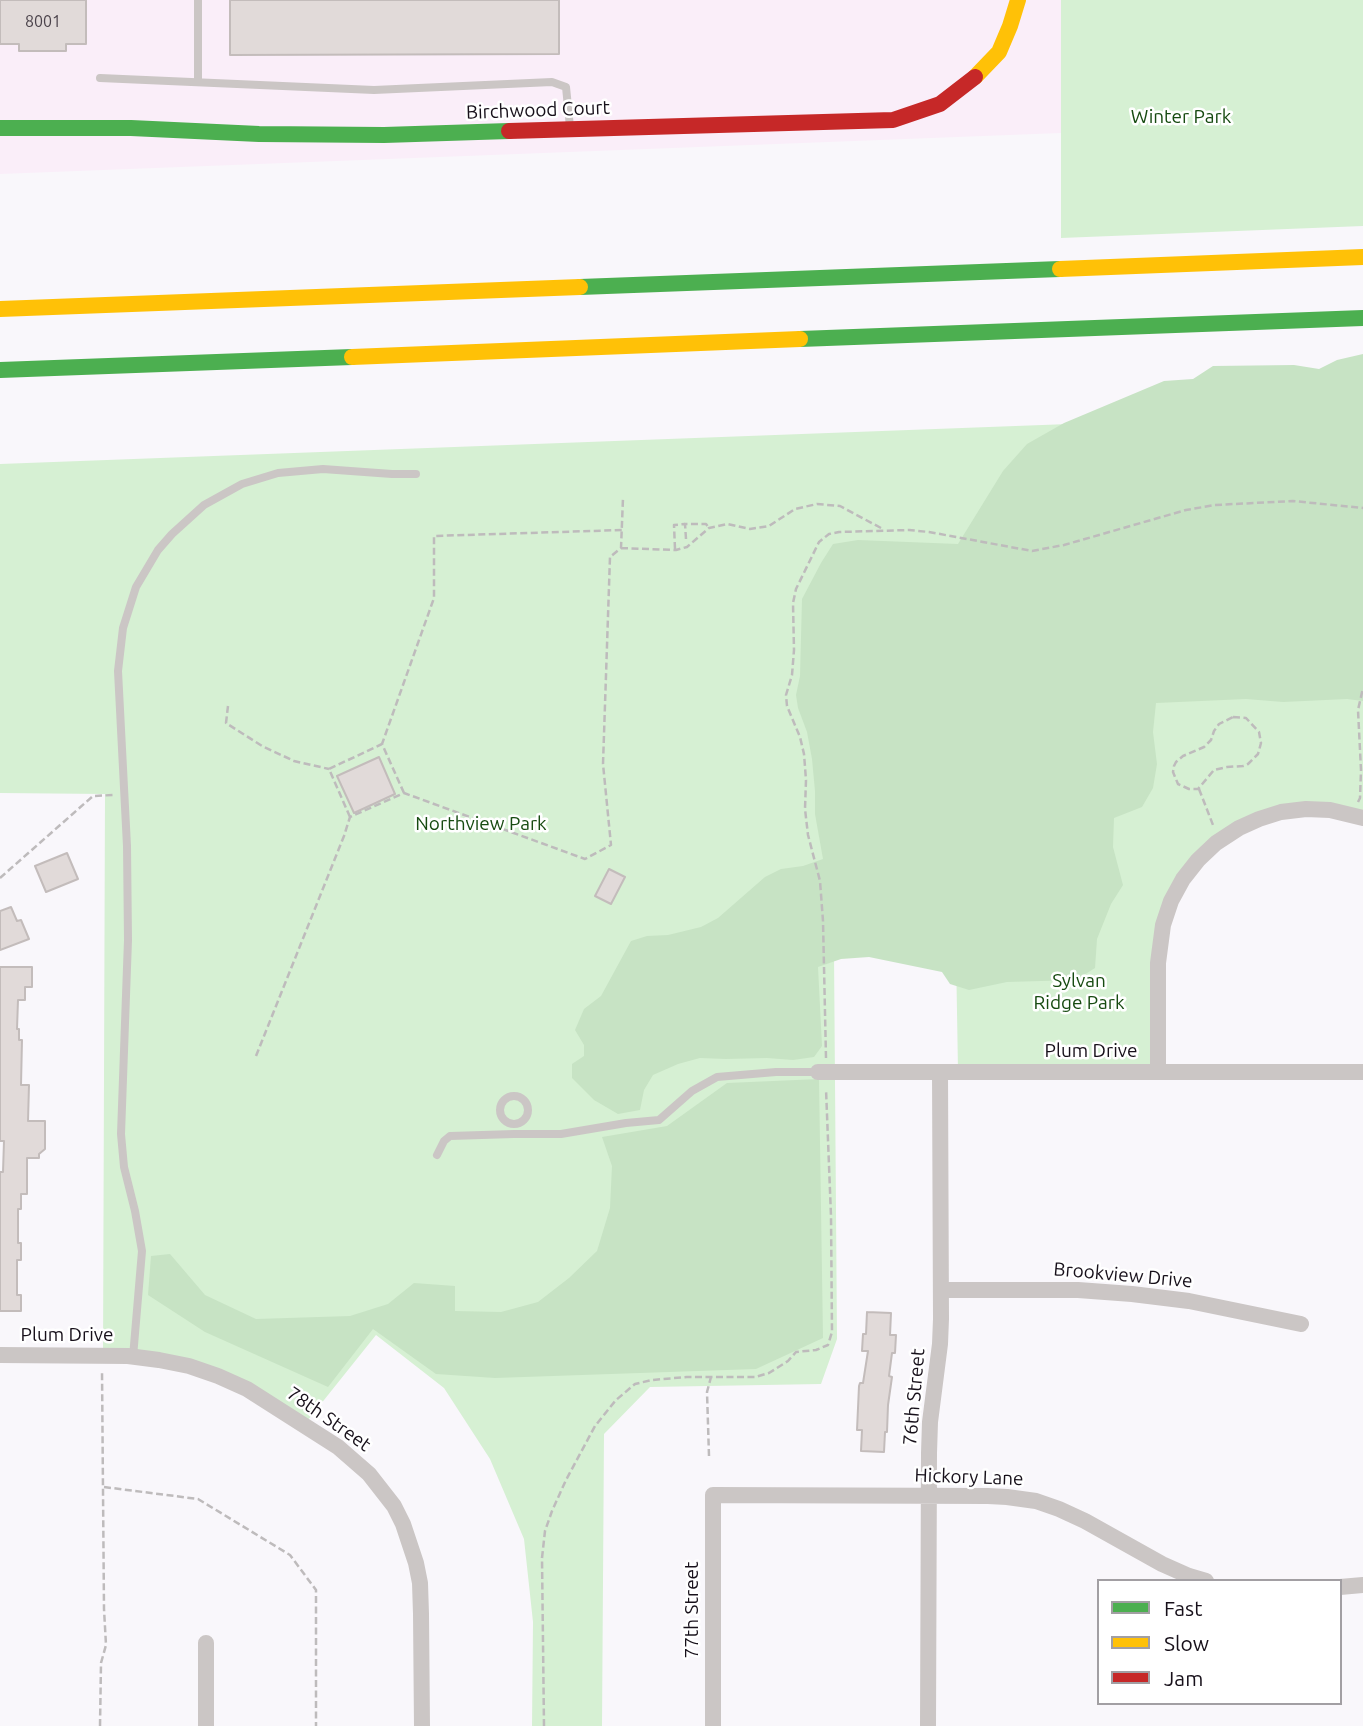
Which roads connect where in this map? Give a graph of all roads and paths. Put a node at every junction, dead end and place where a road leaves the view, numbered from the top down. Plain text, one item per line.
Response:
1 (198, 0) edge
2 (1018, 0) edge
3 (100, 78) dead end
4 (198, 82) junction
5 (0, 128) edge
6 (570, 130) junction
7 (1363, 257) edge
8 (0, 309) edge
9 (1363, 318) edge
10 (0, 370) edge
11 (416, 474) dead end
12 (623, 498) dead end
13 (1363, 508) edge
14 (685, 524) junction
15 (709, 528) junction
16 (622, 530) junction
17 (884, 530) junction
18 (686, 539) dead end
19 (621, 548) junction
20 (676, 550) junction
21 (1363, 688) edge
22 (228, 706) dead end
23 (382, 744) junction
24 (329, 769) junction
25 (1198, 789) junction
26 (404, 793) junction
27 (124, 795) junction
28 (1358, 816) edge
29 (350, 817) junction
30 (1222, 839) junction
31 (0, 878) edge
32 (256, 1056) dead end
33 (822, 1072) junction
34 (940, 1072) junction
35 (1158, 1072) junction
36 (1363, 1072) edge
37 (437, 1155) dead end
38 (941, 1290) junction
39 (1301, 1324) dead end
40 (0, 1356) edge
41 (103, 1356) junction
42 (133, 1357) junction
43 (711, 1377) junction
44 (709, 1456) dead end
45 (104, 1487) junction
46 (713, 1495) joint
47 (929, 1496) junction
48 (1199, 1579) edge
49 (1363, 1585) edge
50 (1342, 1587) edge
51 (206, 1643) dead end
52 (100, 1726) edge
53 (206, 1726) edge
54 (316, 1726) edge
55 (422, 1726) edge
56 (544, 1726) edge
57 (713, 1726) edge
58 (928, 1726) edge

1 - 4 lane
2 - 6 main road, Birchwood Court
3 - 4 lane
4 - 6 lane
5 - 6 main road, Birchwood Court
7 - 8 main road
9 - 10 main road
11 - 27 lane
12 - 16 path
13 - 17 path
14 - 15 path
14 - 18 path
14 - 20 path
15 - 17 path
15 - 20 path
16 - 19 path
16 - 23 path
17 - 33 path
19 - 20 path
19 - 26 path
21 - 28 path
22 - 24 path
23 - 24 path
23 - 26 path
24 - 29 path
25 - 25 path
25 - 30 path
26 - 29 path
27 - 31 path
27 - 42 lane
28 - 30 street
29 - 32 path
30 - 35 street
33 - 34 street, Plum Drive
33 - 37 lane
33 - 43 path
34 - 35 street, Plum Drive
34 - 38 street, 76th Street
35 - 36 street, Plum Drive
38 - 39 street, Brookview Drive
38 - 47 street, 76th Street
40 - 41 street, Plum Drive
41 - 42 street, Plum Drive
41 - 45 path
42 - 55 street, 78th Street
43 - 44 path
43 - 56 path
45 - 52 path
45 - 54 path
46 - 47 street, Hickory Lane
46 - 57 street, 77th Street
47 - 48 street, Hickory Lane
47 - 58 street, 76th Street
49 - 50 street
51 - 53 street

